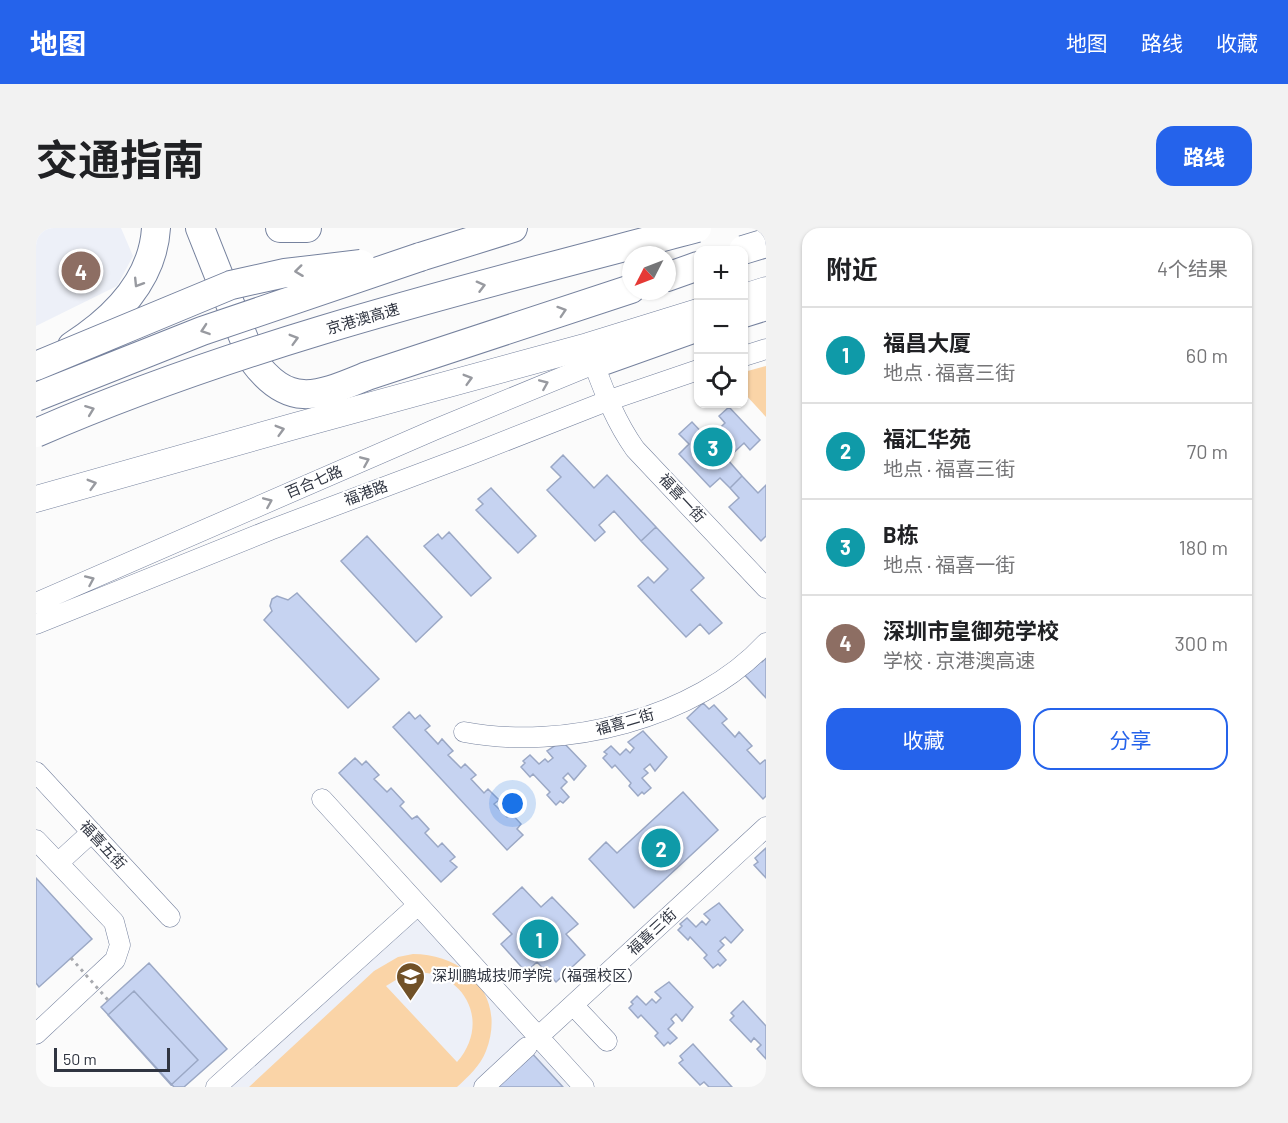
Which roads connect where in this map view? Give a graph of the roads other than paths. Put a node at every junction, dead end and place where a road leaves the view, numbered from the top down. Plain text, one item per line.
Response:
1 (156, 228) edge
2 (200, 228) edge
3 (280, 228) edge
4 (307, 228) edge
5 (497, 228) edge
6 (513, 228) edge
7 (697, 228) edge
8 (471, 240) junction
9 (766, 243) edge
10 (748, 248) edge
11 (420, 257) junction
12 (694, 268) edge
13 (676, 274) edge
14 (766, 290) edge
15 (622, 291) edge
16 (748, 296) edge
17 (766, 306) edge
18 (748, 312) edge
19 (694, 314) edge
20 (694, 329) edge
21 (766, 349) edge
22 (748, 355) edge
23 (594, 364) junction
24 (36, 367) edge
25 (694, 372) edge
26 (36, 397) edge
27 (607, 401) junction
28 (36, 433) edge
29 (36, 500) edge
30 (766, 588) edge
31 (36, 603) edge
32 (36, 624) edge
33 (766, 643) edge
34 (464, 732) dead end
35 (36, 772) edge
36 (322, 799) dead end
37 (766, 826) edge
38 (92, 832) junction
39 (36, 840) edge
40 (58, 863) junction
41 (418, 905) junction
42 (170, 917) dead end
43 (573, 1005) junction
44 (36, 1034) edge
45 (607, 1041) dead end
46 (532, 1042) junction
47 (216, 1087) edge
48 (484, 1087) edge
49 (584, 1087) edge

1 -> 24 highway
2 -> 15 highway
3 - 4 highway
5 - 8 highway
6 - 8 highway
28 -> 7 highway, 京港澳高速, bridge
8 - 11 highway
9 - 10 highway, bridge
11 -> 24 highway, bridge
11 -> 26 highway, bridge
12 - 13 highway
14 - 16 main road
17 - 18 highway
29 -> 19 main road
20 - 23 highway
21 - 22 street
23 - 27 street, 福喜一街
31 -> 23 street, 百合七路
25 - 27 street, 福港路
27 - 30 street, 福喜一街
27 - 32 street, 福港路
33 - 34 street, 福喜二街
35 - 38 street, 福喜五街
36 - 41 street
37 - 43 street, 福喜三街
38 - 40 street
38 - 42 street, 福喜五街
39 - 40 street
40 - 44 street
41 - 46 street
41 - 47 street
43 - 45 street
43 - 46 street, 福喜三街
46 - 48 street, 福喜三街
46 - 49 street

